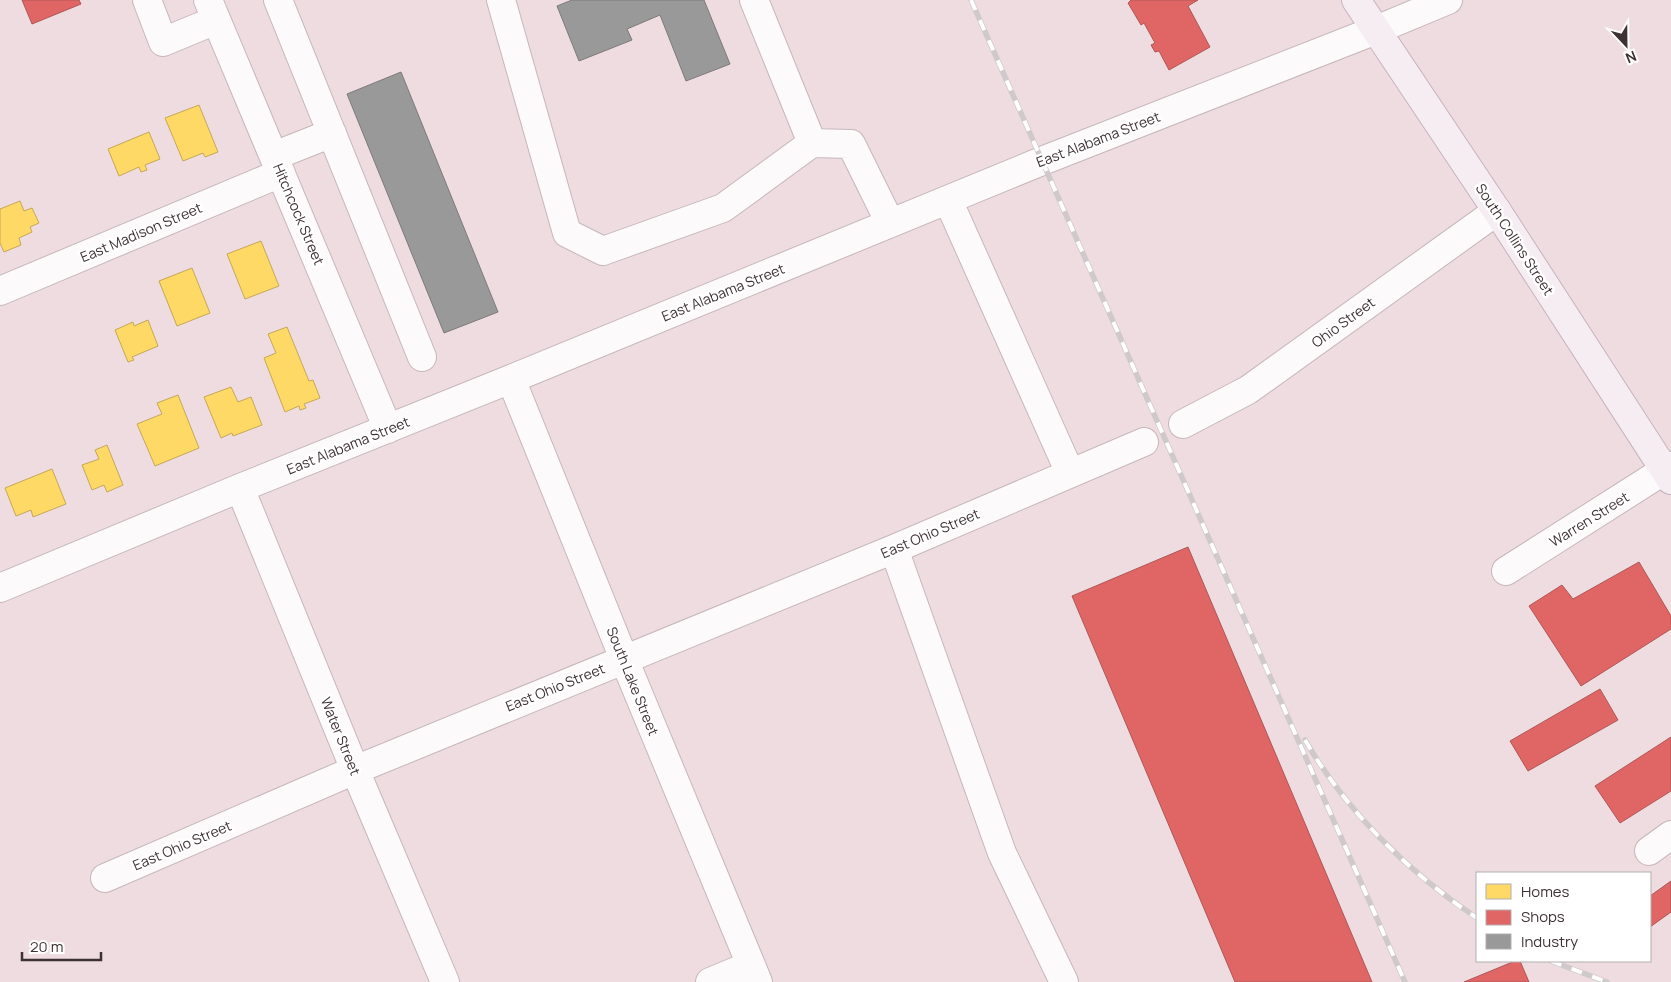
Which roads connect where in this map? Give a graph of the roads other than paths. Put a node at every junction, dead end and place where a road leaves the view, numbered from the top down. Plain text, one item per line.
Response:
1 (147, 0) edge
2 (278, 0) edge
3 (501, 0) edge
4 (754, 0) edge
5 (1356, 0) edge
6 (1448, 0) edge
7 (212, 10) edge
8 (1376, 30) junction
9 (332, 133) junction
10 (812, 143) junction
11 (278, 164) junction
12 (948, 200) junction
13 (1497, 211) junction
14 (890, 223) junction
15 (0, 291) edge
16 (422, 357) dead end
17 (511, 379) junction
18 (1183, 424) dead end
19 (388, 429) junction
20 (1144, 442) dead end
21 (1669, 472) edge
22 (1070, 473) junction
23 (240, 488) junction
24 (894, 549) junction
25 (1506, 571) dead end
26 (0, 588) edge
27 (624, 659) junction
28 (355, 770) junction
29 (1671, 836) edge
30 (1649, 850) dead end
31 (105, 878) dead end
32 (754, 973) edge
33 (445, 982) edge
34 (710, 982) edge
35 (1064, 982) edge

1 - 7 street
2 - 9 street
3 - 10 street
4 - 10 street
5 - 8 main road, South Collins Street
6 - 8 street, East Alabama Street
7 - 11 street, Hitchcock Street
8 - 12 street, East Alabama Street
8 - 13 main road, South Collins Street
9 - 11 street, East Madison Street
9 - 16 street
10 - 14 street
11 - 15 street, East Madison Street
11 - 19 street, Hitchcock Street
12 - 14 street, East Alabama Street
12 - 22 street
13 - 18 street, Ohio Street
13 - 21 main road, South Collins Street
14 - 17 street, East Alabama Street
17 - 19 street, East Alabama Street
17 - 27 street, South Lake Street
19 - 23 street, East Alabama Street
20 - 22 street, East Ohio Street
21 - 25 street, Warren Street
22 - 24 street, East Ohio Street
23 - 26 street, East Alabama Street
23 - 28 street, Water Street
24 - 27 street, East Ohio Street
24 - 35 street
27 - 28 street, East Ohio Street
27 - 32 street, South Lake Street
28 - 31 street, East Ohio Street
28 - 33 street, Water Street
29 - 30 street
32 - 34 street

